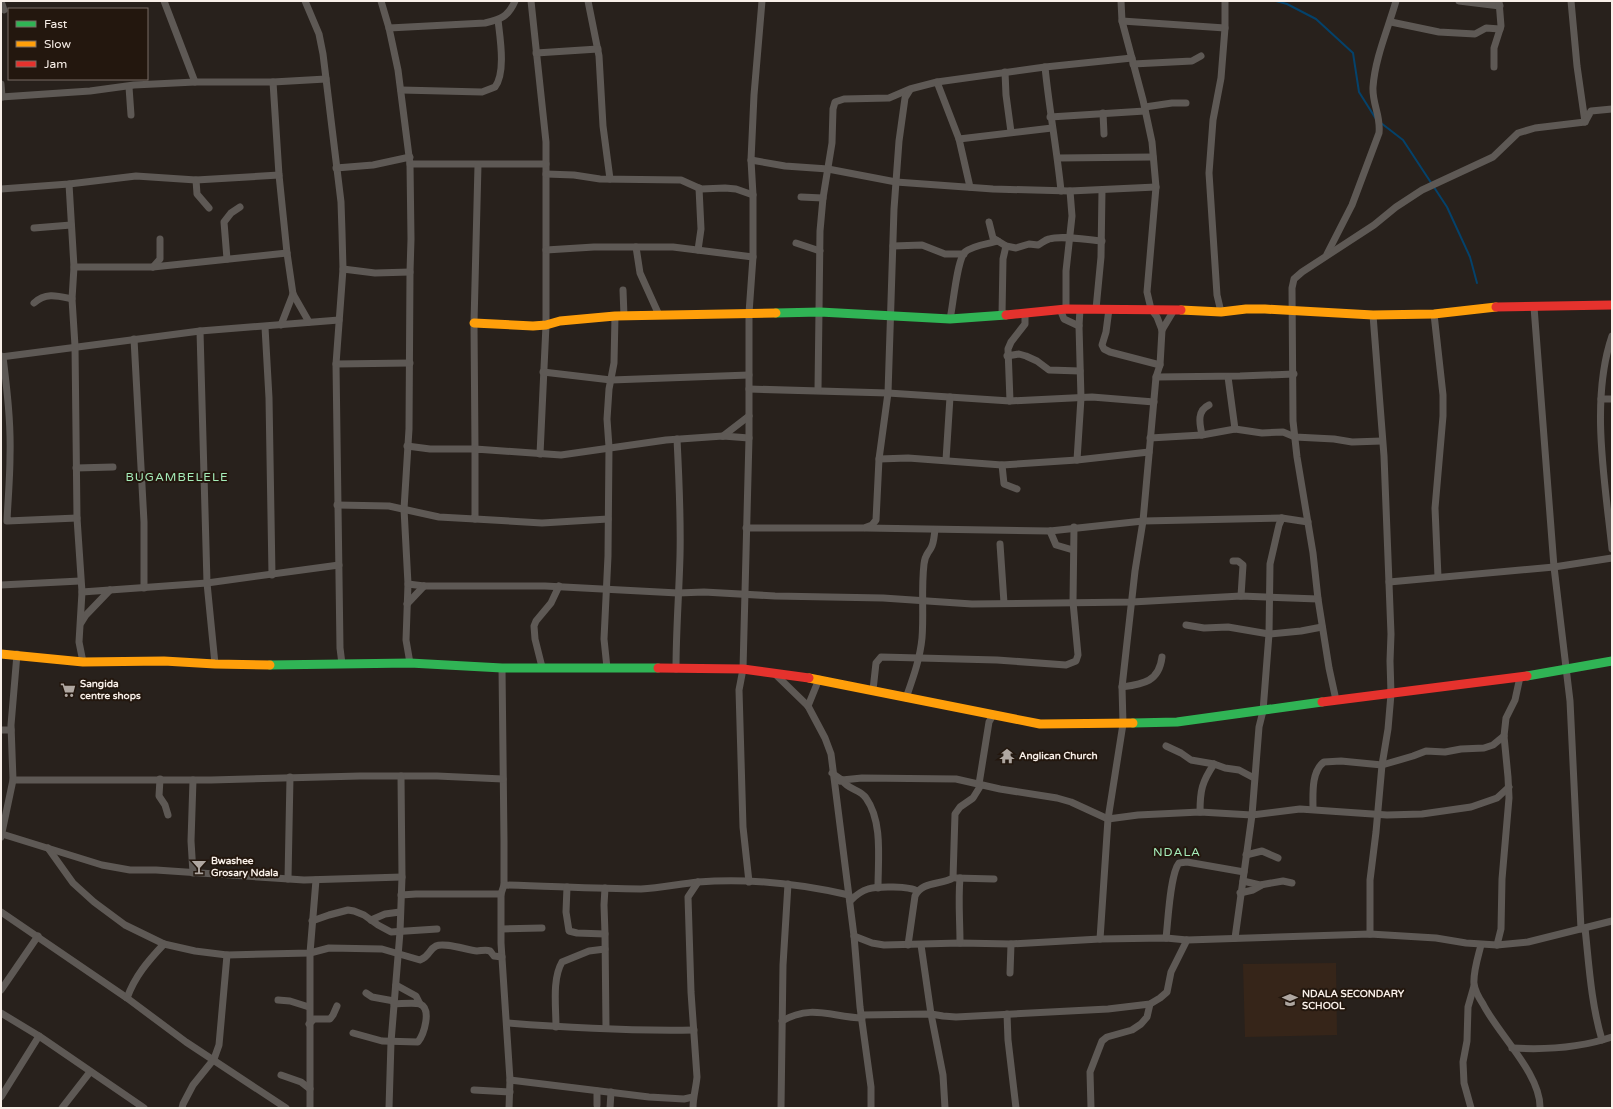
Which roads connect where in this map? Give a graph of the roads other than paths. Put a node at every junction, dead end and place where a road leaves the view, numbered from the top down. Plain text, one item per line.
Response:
1 (164, 1) edge
2 (305, 1) edge
3 (381, 1) edge
4 (515, 1) edge
5 (531, 1) edge
6 (588, 1) edge
7 (762, 1) edge
8 (1121, 1) edge
9 (1225, 1) edge
10 (1396, 1) edge
11 (1459, 1) edge
12 (1571, 1) edge
13 (1, 2) edge
14 (1499, 4) edge
15 (4, 10) dead end
16 (498, 20) junction
17 (1122, 21) junction
18 (1391, 22) junction
19 (389, 28) junction
20 (1225, 28) junction
21 (1500, 29) junction
22 (598, 49) junction
23 (536, 53) junction
24 (1201, 56) dead end
25 (1133, 61) junction
26 (1045, 67) junction
27 (1494, 67) dead end
28 (1005, 72) junction
29 (326, 79) junction
30 (195, 82) junction
31 (273, 82) junction
32 (938, 82) junction
33 (1, 84) edge
34 (132, 84) edge
35 (401, 90) junction
36 (910, 90) junction
37 (2, 97) edge
38 (1186, 104) dead end
39 (1145, 109) junction
40 (1612, 109) edge
41 (1103, 113) junction
42 (131, 115) dead end
43 (1050, 117) junction
44 (1585, 122) junction
45 (1052, 128) junction
46 (1011, 132) junction
47 (1104, 134) dead end
48 (959, 139) junction
49 (1153, 157) junction
50 (1058, 158) junction
51 (410, 160) junction
52 (751, 160) junction
53 (546, 164) junction
54 (478, 165) junction
55 (336, 168) junction
56 (828, 169) junction
57 (279, 174) junction
58 (546, 174) junction
59 (610, 179) junction
60 (196, 180) junction
61 (896, 182) junction
62 (68, 184) junction
63 (970, 187) junction
64 (1156, 187) junction
65 (699, 188) junction
66 (1, 189) edge
67 (1102, 190) junction
68 (1061, 191) junction
69 (1070, 191) junction
70 (753, 195) junction
71 (801, 197) dead end
72 (823, 198) junction
73 (240, 207) dead end
74 (209, 208) dead end
75 (989, 222) dead end
76 (71, 225) junction
77 (34, 228) dead end
78 (1070, 238) junction
79 (160, 239) dead end
80 (998, 241) junction
81 (1102, 241) junction
82 (796, 243) dead end
83 (893, 246) junction
84 (1006, 246) junction
85 (636, 247) junction
86 (546, 250) junction
87 (698, 250) junction
88 (820, 251) junction
89 (287, 253) junction
90 (964, 254) junction
91 (1326, 256) junction
92 (753, 257) junction
93 (227, 259) junction
94 (74, 267) junction
95 (153, 267) junction
96 (343, 269) junction
97 (410, 272) junction
98 (623, 290) dead end
99 (293, 294) junction
100 (72, 299) junction
101 (34, 303) dead end
102 (1612, 305) edge
103 (1534, 307) junction
104 (1063, 309) junction
105 (1080, 309) junction
106 (1096, 309) junction
107 (1109, 309) junction
108 (1151, 309) junction
109 (1174, 310) junction
110 (820, 312) junction
111 (1221, 312) junction
112 (1293, 312) junction
113 (749, 313) junction
114 (1025, 313) junction
115 (1434, 314) junction
116 (659, 315) junction
117 (891, 315) junction
118 (1002, 315) junction
119 (1373, 315) junction
120 (620, 316) junction
121 (950, 319) junction
122 (340, 320) junction
123 (309, 322) junction
124 (474, 323) junction
125 (281, 325) junction
126 (546, 325) junction
127 (1079, 326) junction
128 (265, 327) junction
129 (1162, 330) junction
130 (200, 331) junction
131 (1612, 336) edge
132 (134, 339) junction
133 (75, 346) junction
134 (1007, 356) junction
135 (2, 357) edge
136 (410, 363) junction
137 (336, 364) junction
138 (1160, 365) junction
139 (1080, 371) junction
140 (543, 372) junction
141 (1294, 374) junction
142 (749, 375) junction
143 (1156, 377) junction
144 (1228, 377) junction
145 (611, 380) junction
146 (749, 389) junction
147 (818, 390) junction
148 (888, 393) junction
149 (950, 397) junction
150 (1081, 398) junction
151 (1601, 399) junction
152 (1612, 399) edge
153 (1010, 401) junction
154 (1154, 402) junction
155 (1209, 405) dead end
156 (749, 416) junction
157 (1235, 429) junction
158 (723, 436) junction
159 (1202, 436) junction
160 (749, 438) junction
161 (1150, 438) junction
162 (1295, 438) junction
163 (677, 439) junction
164 (1382, 441) junction
165 (408, 446) junction
166 (609, 447) junction
167 (475, 449) junction
168 (1149, 452) junction
169 (540, 454) junction
170 (879, 459) junction
171 (946, 460) junction
172 (1077, 460) junction
173 (1002, 465) junction
174 (113, 467) dead end
175 (76, 468) junction
176 (5, 476) edge
177 (1017, 489) dead end
178 (337, 505) junction
179 (404, 508) junction
180 (77, 518) junction
181 (1282, 518) junction
182 (475, 519) junction
183 (608, 519) junction
184 (876, 520) junction
185 (4, 521) edge
186 (1143, 522) junction
187 (1308, 522) junction
188 (1074, 527) junction
189 (746, 528) junction
190 (864, 528) junction
191 (886, 529) junction
192 (935, 530) junction
193 (1050, 531) junction
194 (1000, 544) dead end
195 (1612, 549) edge
196 (1073, 550) junction
197 (1612, 558) edge
198 (1233, 561) dead end
199 (339, 565) junction
200 (1554, 567) junction
201 (272, 575) junction
202 (1438, 578) junction
203 (80, 581) junction
204 (1389, 582) junction
205 (207, 584) junction
206 (408, 584) junction
207 (1, 585) edge
208 (424, 586) junction
209 (559, 586) junction
210 (144, 588) junction
211 (606, 589) junction
212 (110, 590) junction
213 (82, 592) junction
214 (678, 593) junction
215 (744, 594) junction
216 (1241, 596) junction
217 (1270, 596) junction
218 (1318, 599) junction
219 (922, 601) junction
220 (1073, 602) junction
221 (1132, 602) junction
222 (1004, 603) junction
223 (407, 604) junction
224 (81, 623) junction
225 (1186, 625) dead end
226 (1322, 628) junction
227 (1269, 634) junction
228 (1, 654) edge
229 (16, 654) junction
230 (1162, 657) dead end
231 (918, 658) junction
232 (1612, 661) edge
233 (83, 662) junction
234 (410, 663) junction
235 (215, 664) junction
236 (342, 664) junction
237 (542, 667) junction
238 (502, 668) junction
239 (607, 668) junction
240 (676, 669) junction
241 (1566, 669) junction
242 (742, 670) junction
243 (774, 673) junction
244 (1520, 678) junction
245 (819, 679) junction
246 (1122, 687) junction
247 (873, 690) junction
248 (1391, 694) junction
249 (906, 698) junction
250 (1336, 700) junction
251 (808, 706) junction
252 (1263, 711) junction
253 (994, 715) junction
254 (1123, 724) junction
255 (1, 730) edge
256 (12, 730) junction
257 (1504, 736) junction
258 (1166, 746) dead end
259 (1214, 764) junction
260 (1382, 765) junction
261 (832, 773) junction
262 (401, 776) junction
263 (290, 777) junction
264 (1254, 778) junction
265 (160, 779) junction
266 (503, 779) junction
267 (13, 780) junction
268 (193, 780) junction
269 (842, 780) junction
270 (834, 783) junction
271 (980, 784) junction
272 (1509, 787) junction
273 (1313, 809) junction
274 (1200, 812) junction
275 (1252, 814) junction
276 (1378, 814) junction
277 (168, 815) dead end
278 (1108, 820) junction
279 (1, 836) edge
280 (48, 848) junction
281 (1246, 855) junction
282 (1278, 858) dead end
283 (1244, 872) junction
284 (192, 873) junction
285 (402, 877) junction
286 (957, 878) junction
287 (288, 879) junction
288 (994, 879) dead end
289 (316, 880) junction
290 (1242, 881) junction
291 (698, 882) junction
292 (749, 882) junction
293 (1292, 883) dead end
294 (788, 884) junction
295 (504, 885) junction
296 (1262, 885) junction
297 (567, 887) junction
298 (605, 888) junction
299 (878, 888) junction
300 (917, 891) junction
301 (1240, 893) junction
302 (501, 894) junction
303 (401, 895) junction
304 (849, 898) junction
305 (1, 912) edge
306 (400, 912) junction
307 (371, 920) junction
308 (312, 921) junction
309 (1612, 921) edge
310 (542, 928) dead end
311 (1236, 928) junction
312 (1583, 928) junction
313 (502, 929) junction
314 (437, 930) dead end
315 (400, 932) junction
316 (605, 934) junction
317 (1370, 934) junction
318 (38, 936) junction
319 (854, 936) junction
320 (1166, 938) junction
321 (1235, 938) junction
322 (1246, 938) junction
323 (1100, 939) junction
324 (1187, 940) junction
325 (960, 943) junction
326 (164, 944) junction
327 (1011, 944) junction
328 (908, 945) junction
329 (921, 945) junction
330 (1480, 945) junction
331 (1497, 945) junction
332 (605, 949) junction
333 (310, 953) junction
334 (398, 954) junction
335 (227, 955) junction
336 (502, 957) junction
337 (1010, 973) dead end
338 (396, 985) junction
339 (1474, 986) junction
340 (1, 990) edge
341 (366, 993) dead end
342 (127, 998) junction
343 (278, 1000) dead end
344 (394, 1002) junction
345 (420, 1004) junction
346 (1150, 1004) junction
347 (337, 1006) dead end
348 (309, 1008) junction
349 (1, 1013) edge
350 (931, 1014) junction
351 (1007, 1014) junction
352 (862, 1017) junction
353 (782, 1021) junction
354 (507, 1023) junction
355 (309, 1024) junction
356 (556, 1027) junction
357 (606, 1028) junction
358 (694, 1030) junction
359 (353, 1033) dead end
360 (39, 1036) junction
361 (1612, 1037) edge
362 (1602, 1040) junction
363 (391, 1042) junction
364 (1512, 1048) junction
365 (214, 1059) junction
366 (90, 1072) junction
367 (281, 1075) dead end
368 (510, 1080) junction
369 (310, 1089) junction
370 (474, 1090) dead end
371 (597, 1091) junction
372 (510, 1092) junction
373 (611, 1092) junction
374 (1, 1097) edge
375 (693, 1097) junction
376 (135, 1105) edge
377 (597, 1105) dead end
378 (182, 1106) edge
379 (62, 1108) edge
380 (144, 1108) edge
381 (176, 1108) edge
382 (286, 1108) edge
383 (310, 1108) edge
384 (389, 1108) edge
385 (510, 1108) edge
386 (610, 1108) edge
387 (693, 1108) edge
388 (782, 1108) edge
389 (871, 1108) edge
390 (945, 1108) edge
391 (1016, 1108) edge
392 (1091, 1108) edge
393 (1471, 1108) edge
394 (1540, 1108) edge

1 - 30 street
2 - 29 street
3 - 19 street
4 - 16 street
5 - 23 street
6 - 22 street
7 - 52 street
8 - 17 street
9 - 20 street
10 - 18 street
11 - 14 street
12 - 44 street
13 - 15 street
14 - 21 street
16 - 19 street
16 - 35 street
17 - 20 street
17 - 25 street
18 - 21 street
18 - 91 street
19 - 35 street
20 - 111 street
21 - 27 street
22 - 23 street
22 - 59 street
23 - 53 street
24 - 25 street
25 - 26 street
25 - 39 street
26 - 28 street
26 - 43 street
28 - 32 street
28 - 46 street
29 - 31 street
29 - 55 street
30 - 31 street
30 - 34 street
31 - 57 street
32 - 36 street
32 - 48 street
33 - 37 street
34 - 37 street
34 - 42 street
35 - 51 street
36 - 56 street
36 - 61 street
38 - 39 street
39 - 41 street
39 - 49 street
40 - 44 street
41 - 43 street
41 - 47 street
43 - 45 street
44 - 91 street
45 - 46 street
45 - 50 street
46 - 48 street
48 - 63 street
49 - 50 street
49 - 64 street
50 - 68 street
51 - 54 street
51 - 55 street
51 - 97 street
52 - 56 street
52 - 70 street
53 - 54 street
53 - 58 street
54 - 124 street
55 - 96 street
56 - 61 street
56 - 72 street
57 - 60 street
57 - 89 street
58 - 59 street
58 - 86 street
59 - 65 street
60 - 62 street
60 - 74 street
61 - 63 street
61 - 83 street
62 - 66 street
62 - 76 street
63 - 68 street
64 - 67 street
64 - 108 street
65 - 70 street
65 - 87 street
67 - 69 street
67 - 81 street
68 - 69 street
69 - 78 street
70 - 92 street
71 - 72 street
72 - 88 street
73 - 93 street
75 - 80 street
76 - 77 street
76 - 94 street
78 - 81 street
78 - 84 street
78 - 104 street
79 - 95 street
80 - 84 street
80 - 90 street
81 - 106 street
82 - 88 street
83 - 90 street
83 - 117 street
84 - 118 street
85 - 86 street
85 - 87 street
85 - 116 street
86 - 126 street
87 - 92 street
88 - 110 street
89 - 93 street
89 - 99 street
90 - 121 street
91 - 112 street
92 - 113 street
93 - 95 street
94 - 95 street
94 - 100 street
96 - 97 street
96 - 122 street
97 - 136 street
98 - 120 street
99 - 123 street
99 - 125 street
100 - 101 street
100 - 133 street
102 - 103 street
103 - 115 street
103 - 200 street
104 - 105 street
104 - 114 street
104 - 127 street
105 - 106 street
105 - 127 street
106 - 107 street
107 - 108 street
107 - 138 street
108 - 109 street
108 - 129 street
109 - 111 street
109 - 129 street
110 - 113 street
110 - 117 street
110 - 147 street
111 - 112 street
112 - 119 street
112 - 141 street
113 - 116 street
113 - 142 street
114 - 118 street
114 - 134 street
115 - 119 street
115 - 202 street
116 - 120 street
117 - 121 street
117 - 148 street
118 - 121 street
119 - 164 street
120 - 126 street
120 - 145 street
122 - 123 street
122 - 137 street
123 - 125 street
124 - 126 street
124 - 167 street
125 - 128 street
126 - 140 street
127 - 139 street
128 - 130 street
128 - 201 street
129 - 138 street
130 - 132 street
130 - 205 street
131 - 151 street
132 - 133 street
132 - 210 street
133 - 135 street
133 - 175 street
134 - 139 street
134 - 153 street
135 - 176 street
136 - 137 street
136 - 165 street
137 - 178 street
138 - 143 street
139 - 150 street
140 - 145 street
140 - 169 street
141 - 144 street
141 - 162 street
142 - 145 street
142 - 146 street
143 - 144 street
143 - 154 street
144 - 157 street
145 - 166 street
146 - 147 street
146 - 156 street
147 - 148 street
148 - 149 street
148 - 170 street
149 - 153 street
149 - 171 street
150 - 153 street
150 - 154 street
150 - 172 street
151 - 152 street
151 - 195 street
154 - 161 street
155 - 159 street
156 - 158 street
156 - 160 street
157 - 159 street
157 - 162 street
158 - 160 street
158 - 163 street
159 - 161 street
160 - 189 street
161 - 168 street
162 - 164 street
162 - 187 street
163 - 166 street
163 - 214 street
164 - 204 street
165 - 167 street
165 - 179 street
166 - 169 street
166 - 183 street
167 - 169 street
167 - 182 street
168 - 172 street
168 - 186 street
170 - 171 street
170 - 184 street
171 - 173 street
172 - 173 street
173 - 177 street
174 - 175 street
175 - 180 street
176 - 185 street
178 - 179 street
178 - 199 street
179 - 182 street
179 - 206 street
180 - 185 street
180 - 203 street
181 - 186 street
181 - 187 street
181 - 217 street
182 - 183 street
183 - 211 street
184 - 190 street
184 - 191 street
186 - 188 street
186 - 221 street
187 - 218 street
188 - 193 street
188 - 196 street
189 - 190 street
189 - 215 street
190 - 191 street
191 - 192 street
192 - 193 street
192 - 219 street
193 - 196 street
194 - 222 street
196 - 220 street
197 - 200 street
198 - 216 street
199 - 201 street
199 - 236 street
200 - 202 street
200 - 241 street
201 - 205 street
202 - 204 street
203 - 207 street
203 - 213 street
204 - 248 street
205 - 210 street
205 - 235 street
206 - 208 street
206 - 223 street
208 - 209 street
208 - 223 street
209 - 211 street
209 - 237 street
210 - 212 street
211 - 214 street
211 - 239 street
212 - 213 street
212 - 224 street
213 - 224 street
214 - 215 street
214 - 240 street
215 - 219 street
215 - 242 street
216 - 217 street
216 - 221 street
217 - 218 street
217 - 227 street
218 - 226 street
219 - 222 street
219 - 231 street
220 - 221 street
220 - 222 street
220 - 231 street
221 - 246 street
223 - 234 street
224 - 233 street
225 - 227 street
226 - 227 street
226 - 250 street
227 - 252 street
228 - 229 street
229 - 233 street
229 - 256 street
230 - 246 street
231 - 247 street
231 - 249 street
232 - 241 street
233 - 235 street
234 - 236 street
234 - 238 street
235 - 236 street
237 - 238 street
237 - 239 street
238 - 266 street
239 - 240 street
240 - 242 street
241 - 244 street
241 - 312 street
242 - 243 street
242 - 292 street
243 - 245 street
243 - 251 street
244 - 248 street
244 - 257 street
245 - 247 street
245 - 251 street
246 - 254 street
247 - 249 street
248 - 250 street
248 - 260 street
249 - 253 street
250 - 252 street
251 - 261 street
252 - 254 street
252 - 264 street
253 - 254 street
253 - 271 street
254 - 278 street
255 - 256 street
256 - 267 street
257 - 260 street
257 - 272 street
258 - 259 street
259 - 264 street
259 - 274 street
260 - 273 street
260 - 276 street
261 - 269 street
261 - 270 street
262 - 263 street
262 - 266 street
262 - 285 street
263 - 268 street
263 - 287 street
264 - 275 street
265 - 267 street
265 - 268 street
265 - 277 street
266 - 295 street
267 - 279 street
268 - 284 street
269 - 270 street
269 - 271 street
269 - 299 street
270 - 304 street
271 - 278 street
271 - 286 street
272 - 276 street
272 - 331 street
273 - 275 street
273 - 276 street
274 - 275 street
274 - 278 street
275 - 281 street
276 - 317 street
278 - 323 street
279 - 280 street
280 - 284 street
280 - 326 street
281 - 282 street
281 - 283 street
283 - 290 street
283 - 320 street
284 - 287 street
285 - 289 street
285 - 303 street
286 - 288 street
286 - 300 street
286 - 325 street
287 - 289 street
289 - 308 street
290 - 296 street
290 - 301 street
291 - 292 street
291 - 298 street
291 - 358 street
292 - 294 street
293 - 296 street
294 - 304 street
294 - 353 street
295 - 297 street
295 - 302 street
296 - 301 street
297 - 298 street
297 - 316 street
298 - 316 street
299 - 300 street
299 - 304 street
300 - 328 street
301 - 311 street
302 - 303 street
302 - 313 street
303 - 306 street
304 - 319 street
305 - 318 street
306 - 307 street
306 - 315 street
307 - 308 street
307 - 315 street
308 - 333 street
309 - 312 street
310 - 313 street
311 - 321 street
311 - 322 street
312 - 331 street
312 - 362 street
313 - 336 street
314 - 315 street
315 - 334 street
316 - 332 street
317 - 322 street
317 - 330 street
318 - 340 street
318 - 342 street
319 - 328 street
319 - 352 street
320 - 323 street
320 - 324 street
321 - 322 street
321 - 324 street
323 - 327 street
324 - 346 street
325 - 327 street
325 - 329 street
326 - 335 street
326 - 342 street
327 - 337 street
328 - 329 street
329 - 350 street
330 - 331 street
330 - 339 street
332 - 356 street
332 - 357 street
333 - 334 street
333 - 335 street
333 - 348 street
334 - 336 street
334 - 338 street
335 - 365 street
336 - 354 street
338 - 344 street
338 - 345 street
339 - 364 street
339 - 393 street
341 - 344 street
342 - 365 street
343 - 348 street
344 - 345 street
344 - 363 street
345 - 363 street
346 - 351 street
346 - 392 street
347 - 355 street
348 - 355 street
349 - 360 street
350 - 351 street
350 - 352 street
350 - 390 street
351 - 391 street
352 - 353 street
352 - 389 street
353 - 388 street
354 - 356 street
354 - 368 street
355 - 369 street
356 - 357 street
357 - 358 street
358 - 375 street
359 - 363 street
360 - 366 street
360 - 374 street
361 - 362 street
362 - 364 street
363 - 384 street
364 - 394 street
365 - 378 street
365 - 382 street
366 - 376 street
366 - 379 street
367 - 369 street
368 - 371 street
368 - 372 street
369 - 383 street
370 - 372 street
371 - 373 street
371 - 377 street
372 - 385 street
373 - 375 street
373 - 386 street
375 - 387 street
376 - 380 street
378 - 381 street

